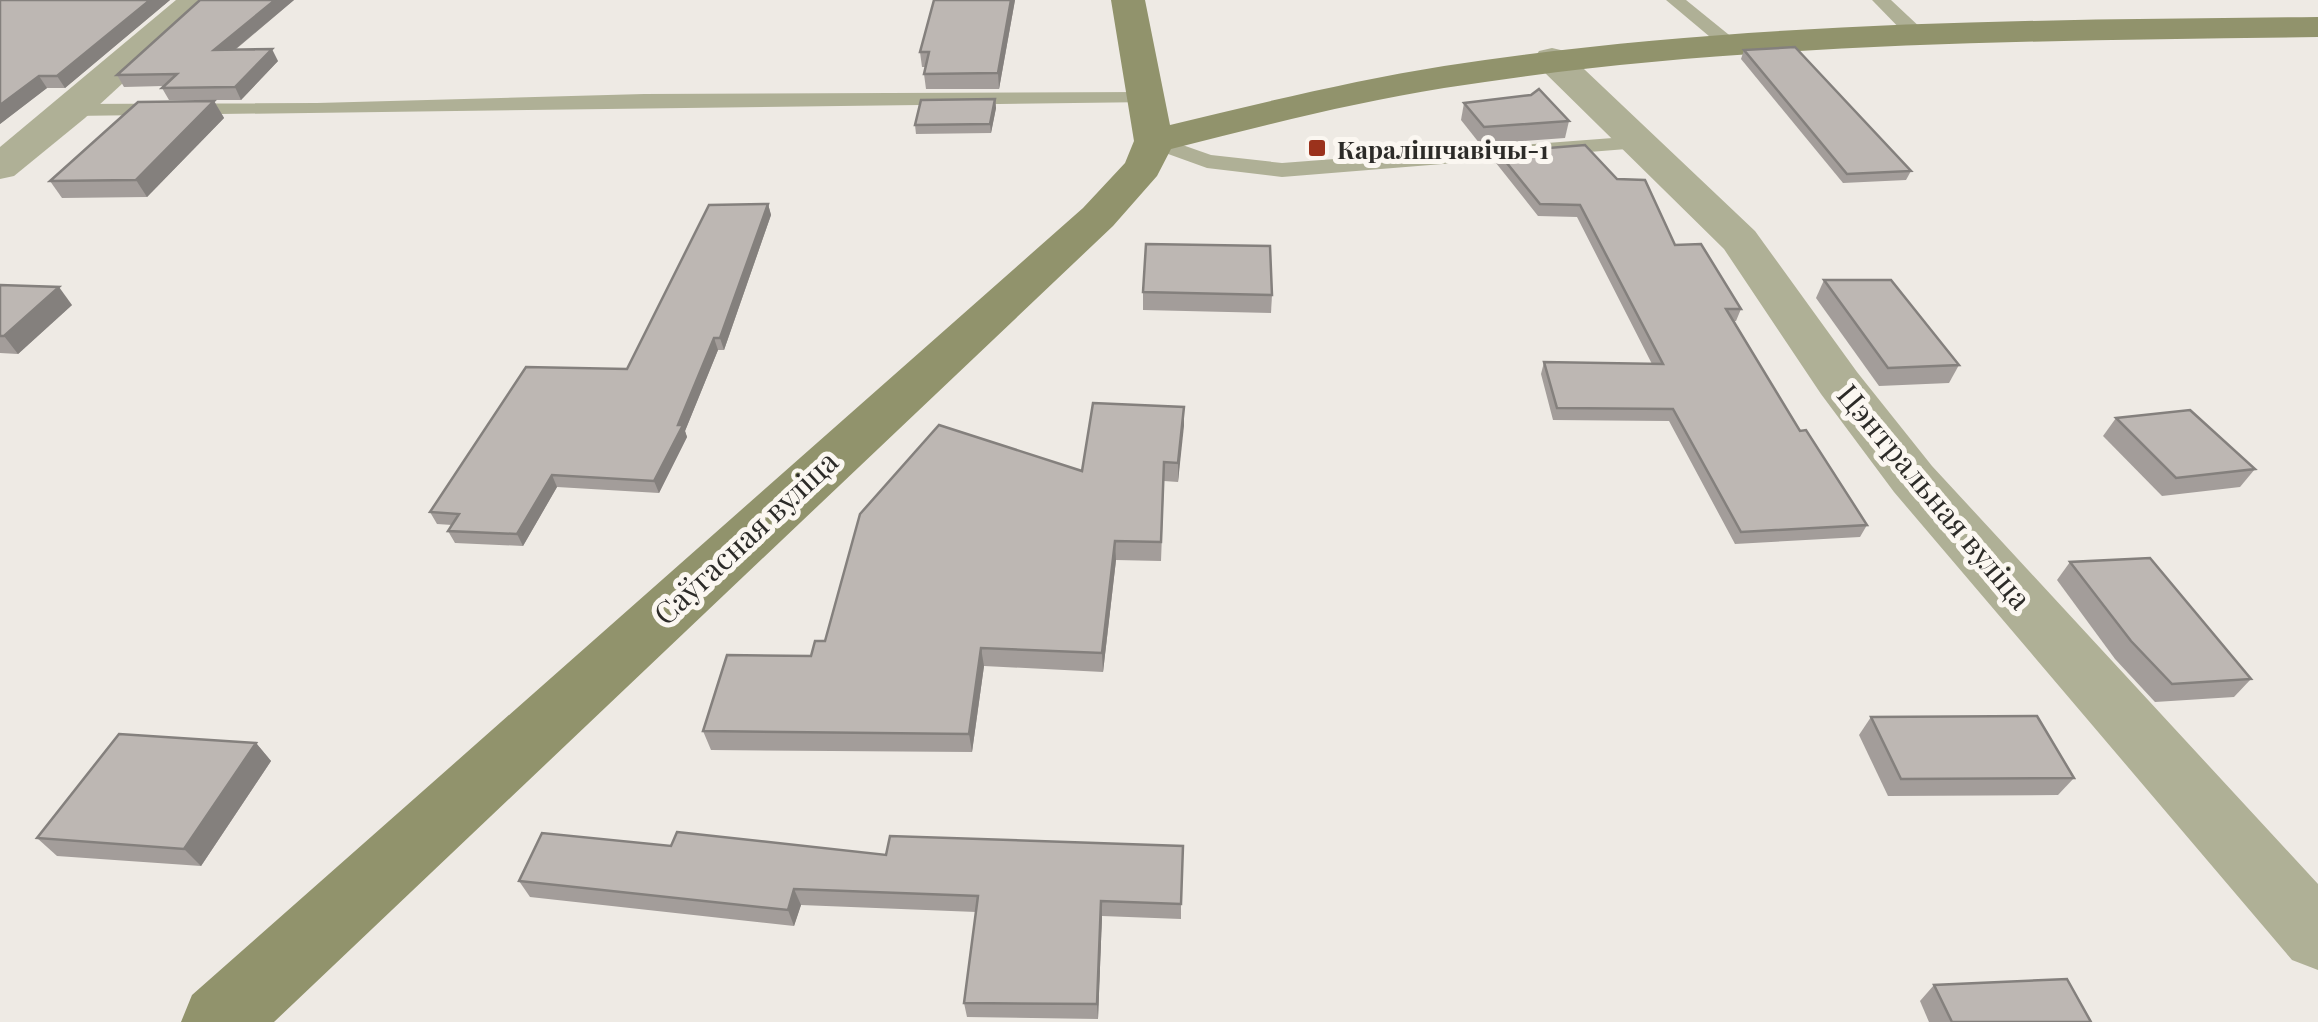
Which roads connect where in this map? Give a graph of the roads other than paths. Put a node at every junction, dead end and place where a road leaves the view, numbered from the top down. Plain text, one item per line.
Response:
1 (196, 0) edge
2 (1128, 0) edge
3 (1675, 0) edge
4 (1881, 0) edge
5 (2318, 28) edge
6 (1917, 34) junction
7 (1729, 43) junction
8 (1552, 60) junction
9 (72, 110) junction
10 (1149, 120) junction
11 (1639, 142) junction
12 (0, 167) edge
13 (2318, 936) edge
14 (219, 1022) edge

1 - 9 street
2 - 10 street
3 - 7 lane
4 - 6 lane
5 - 6 street
6 - 7 street
7 - 8 street
8 - 10 street
8 - 11 street, Цэнтральная вуліца
9 - 10 lane
9 - 12 street
10 - 11 lane
10 - 14 street, Саўгасная вуліца
11 - 13 street, Цэнтральная вуліца

